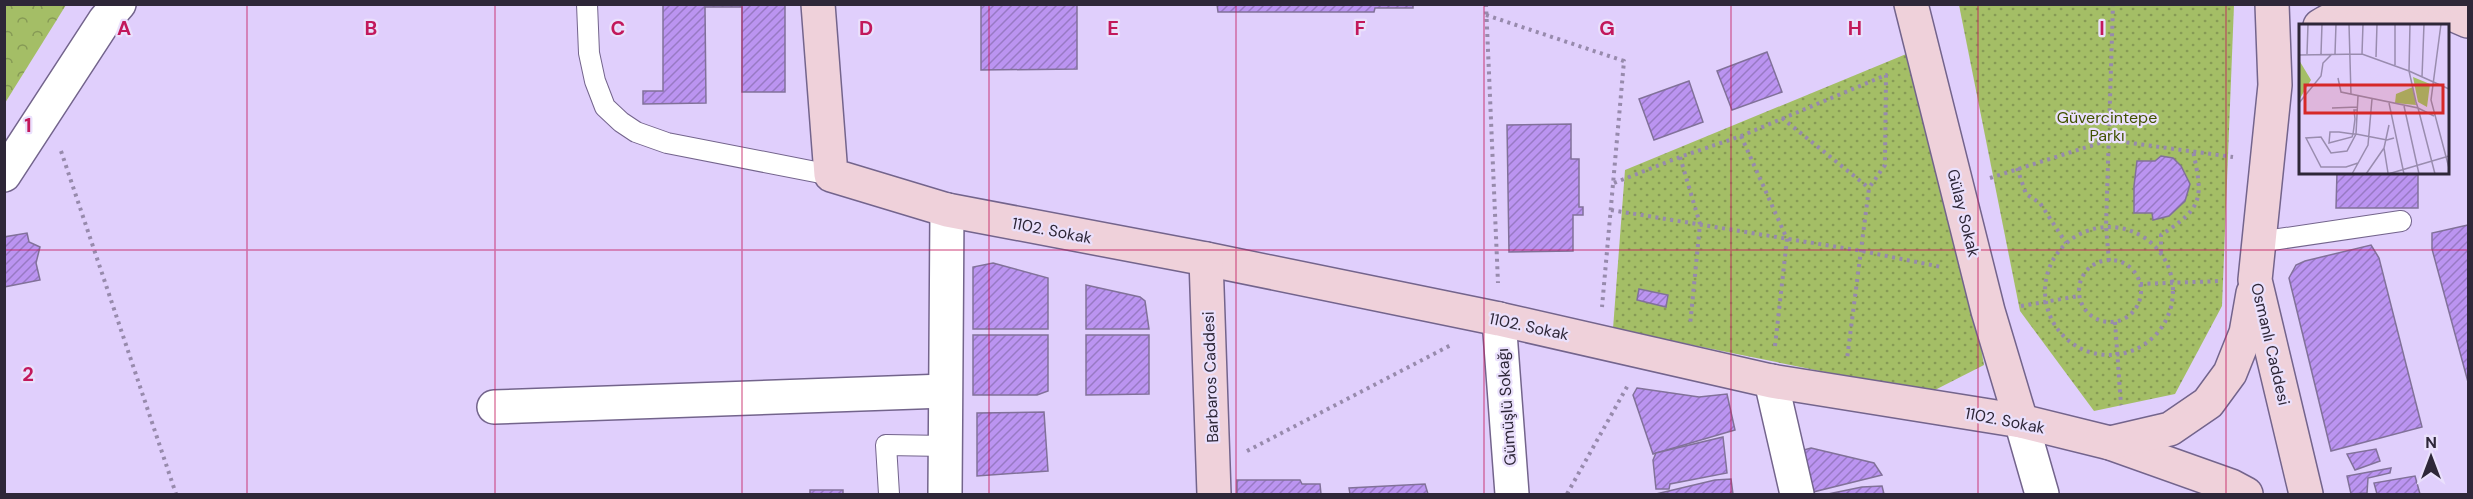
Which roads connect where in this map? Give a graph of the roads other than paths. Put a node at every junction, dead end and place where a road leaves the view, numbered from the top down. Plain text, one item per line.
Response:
1 (119, 4) edge
2 (586, 4) edge
3 (818, 4) edge
4 (1911, 4) edge
5 (2272, 4) edge
6 (2311, 4) edge
7 (2432, 6) edge
8 (2469, 21) edge
9 (2302, 24) edge
10 (2323, 24) edge
11 (2294, 43) edge
12 (2275, 85) junction
13 (4, 175) edge
14 (831, 175) junction
15 (947, 210) junction
16 (2401, 221) dead end
17 (2259, 242) junction
18 (1206, 259) junction
19 (2255, 280) junction
20 (1499, 319) junction
21 (1771, 381) junction
22 (945, 391) junction
23 (494, 407) dead end
24 (2021, 421) junction
25 (2115, 430) junction
26 (946, 446) junction
27 (1213, 482) edge
28 (889, 495) edge
29 (945, 495) edge
30 (1512, 495) edge
31 (1797, 495) edge
32 (2042, 495) edge
33 (2246, 495) edge
34 (2306, 495) edge

1 - 13 street
2 - 14 lane
3 - 14 main road
4 - 24 main road, Gülay Sokak
5 - 12 main road
6 - 9 main road
7 - 8 main road
7 - 10 main road
11 - 12 main road
12 - 17 main road, Osmanlı Caddesi
14 - 15 main road, 1102. Sokak
15 - 18 main road, 1102. Sokak
15 - 22 street
16 - 17 lane
17 - 19 main road, Osmanlı Caddesi
18 - 20 main road, 1102. Sokak
18 - 27 main road, Barbaros Caddesi
19 - 25 main road
19 - 34 main road, Osmanlı Caddesi
20 - 21 main road, 1102. Sokak
20 - 30 street, Gümüşlü Sokağı
21 - 24 main road, 1102. Sokak
21 - 31 street
22 - 23 street
22 - 26 street
24 - 25 main road, 1102. Sokak
24 - 32 street
25 - 33 main road, 1102. Sokak
26 - 28 lane
26 - 29 street

